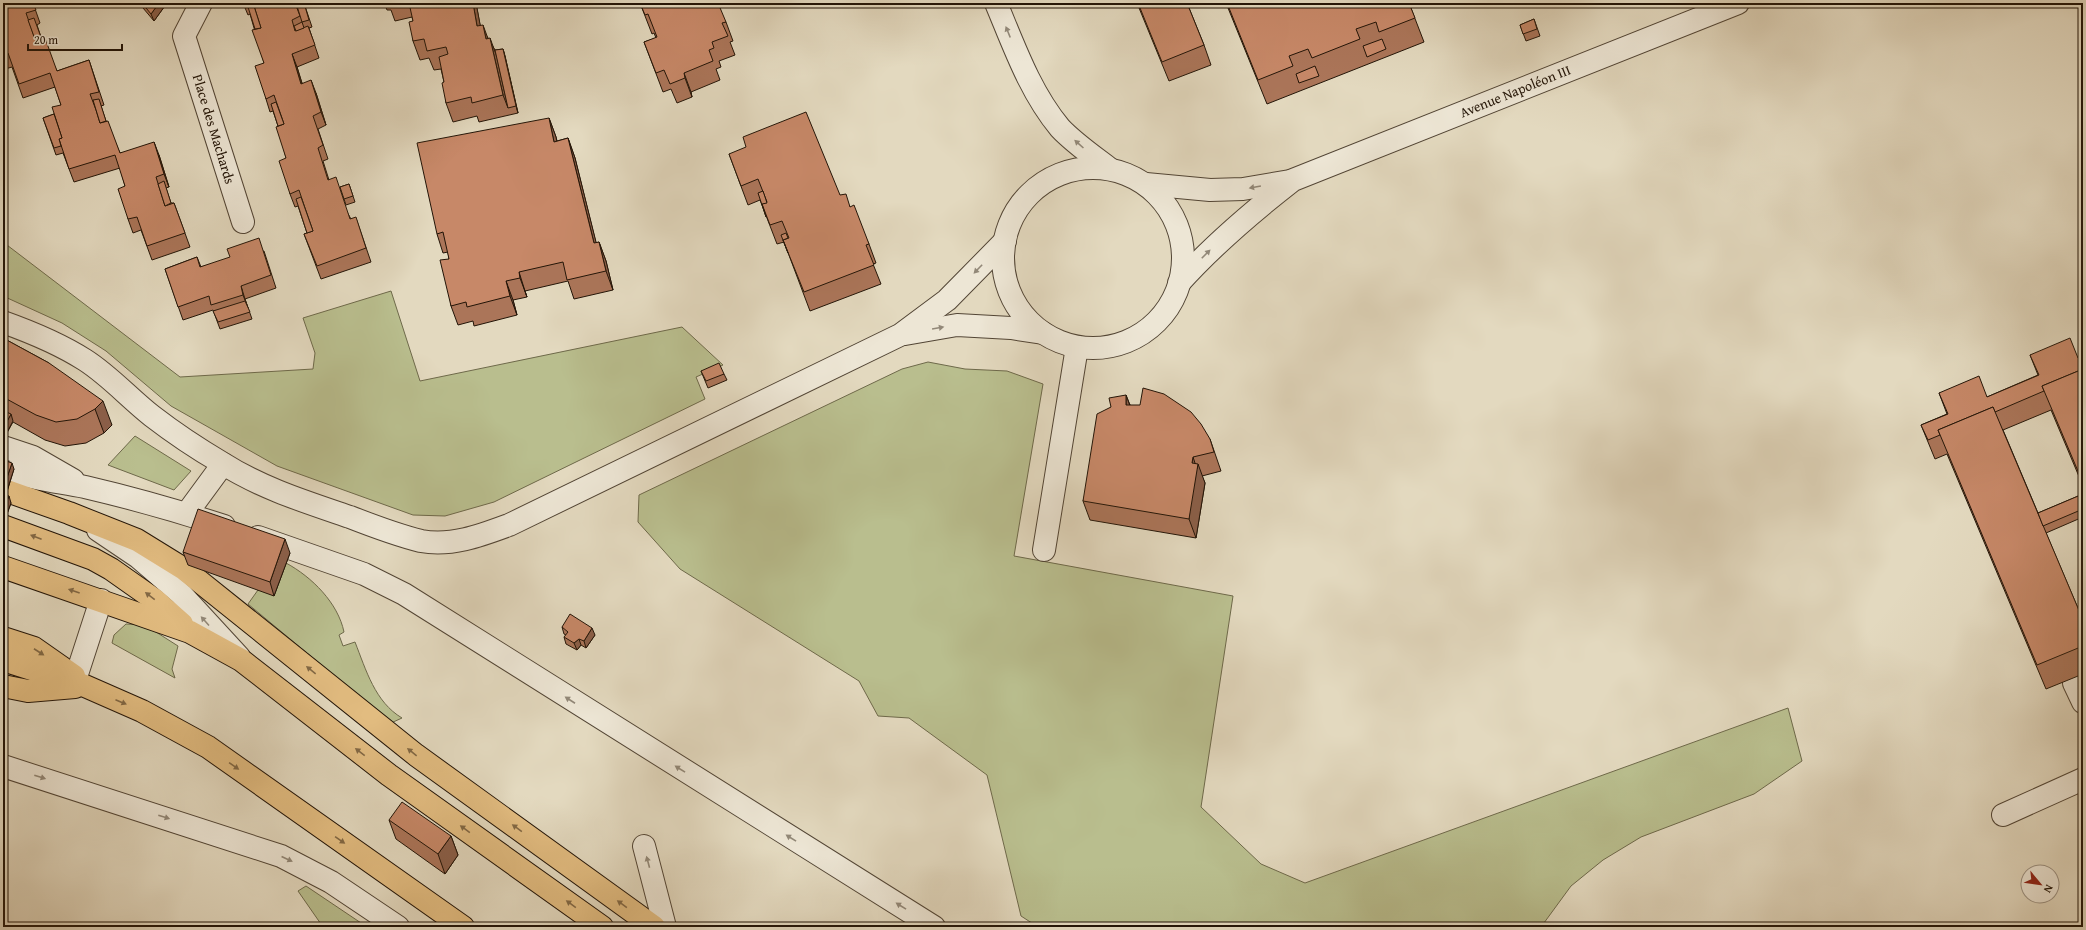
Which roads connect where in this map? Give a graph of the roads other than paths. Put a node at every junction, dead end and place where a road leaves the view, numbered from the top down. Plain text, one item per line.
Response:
1 (201, 3) edge
2 (996, 3) edge
3 (1738, 3) edge
4 (1110, 169) junction
5 (1293, 180) junction
6 (1146, 184) junction
7 (243, 222) dead end
8 (1005, 241) junction
9 (1179, 283) junction
10 (3, 322) edge
11 (1043, 333) junction
12 (900, 335) junction
13 (1077, 347) junction
14 (3, 447) edge
15 (223, 464) junction
16 (10, 482) joint
17 (84, 487) junction
18 (69, 513) junction
19 (187, 514) junction
20 (3, 526) edge
21 (1044, 550) dead end
22 (3, 567) edge
23 (100, 600) junction
24 (190, 632) junction
25 (3, 638) edge
26 (3, 660) edge
27 (241, 660) junction
28 (81, 682) junction
29 (3, 686) edge
30 (3, 766) edge
31 (2083, 780) edge
32 (2003, 815) dead end
33 (644, 846) dead end
34 (398, 927) edge
35 (463, 927) edge
36 (602, 927) edge
37 (654, 927) edge
38 (665, 927) edge
39 (934, 927) edge

1 - 7 street, Place des Machards
4 -> 2 street
3 - 5 street, Avenue Napoléon III
4 - 6 street
4 - 8 street
5 -> 6 street, Avenue Napoléon III
9 -> 5 street, Avenue Napoléon III
6 - 9 street
8 - 11 street
8 -> 12 street
9 - 13 street
10 - 15 street
12 -> 11 street
11 - 13 street
12 - 15 street
13 - 21 street
14 - 17 street
15 - 19 street
16 - 17 street
16 - 18 highway
17 - 19 street
27 -> 18 street
37 -> 18 highway
39 -> 19 street
24 -> 20 highway
23 -> 22 highway
23 - 24 highway
23 - 28 street
24 - 27 highway
25 -> 28 highway
26 - 28 highway
36 -> 27 highway
28 - 29 highway
28 -> 35 highway
30 -> 34 street
31 - 32 street
38 -> 33 street

